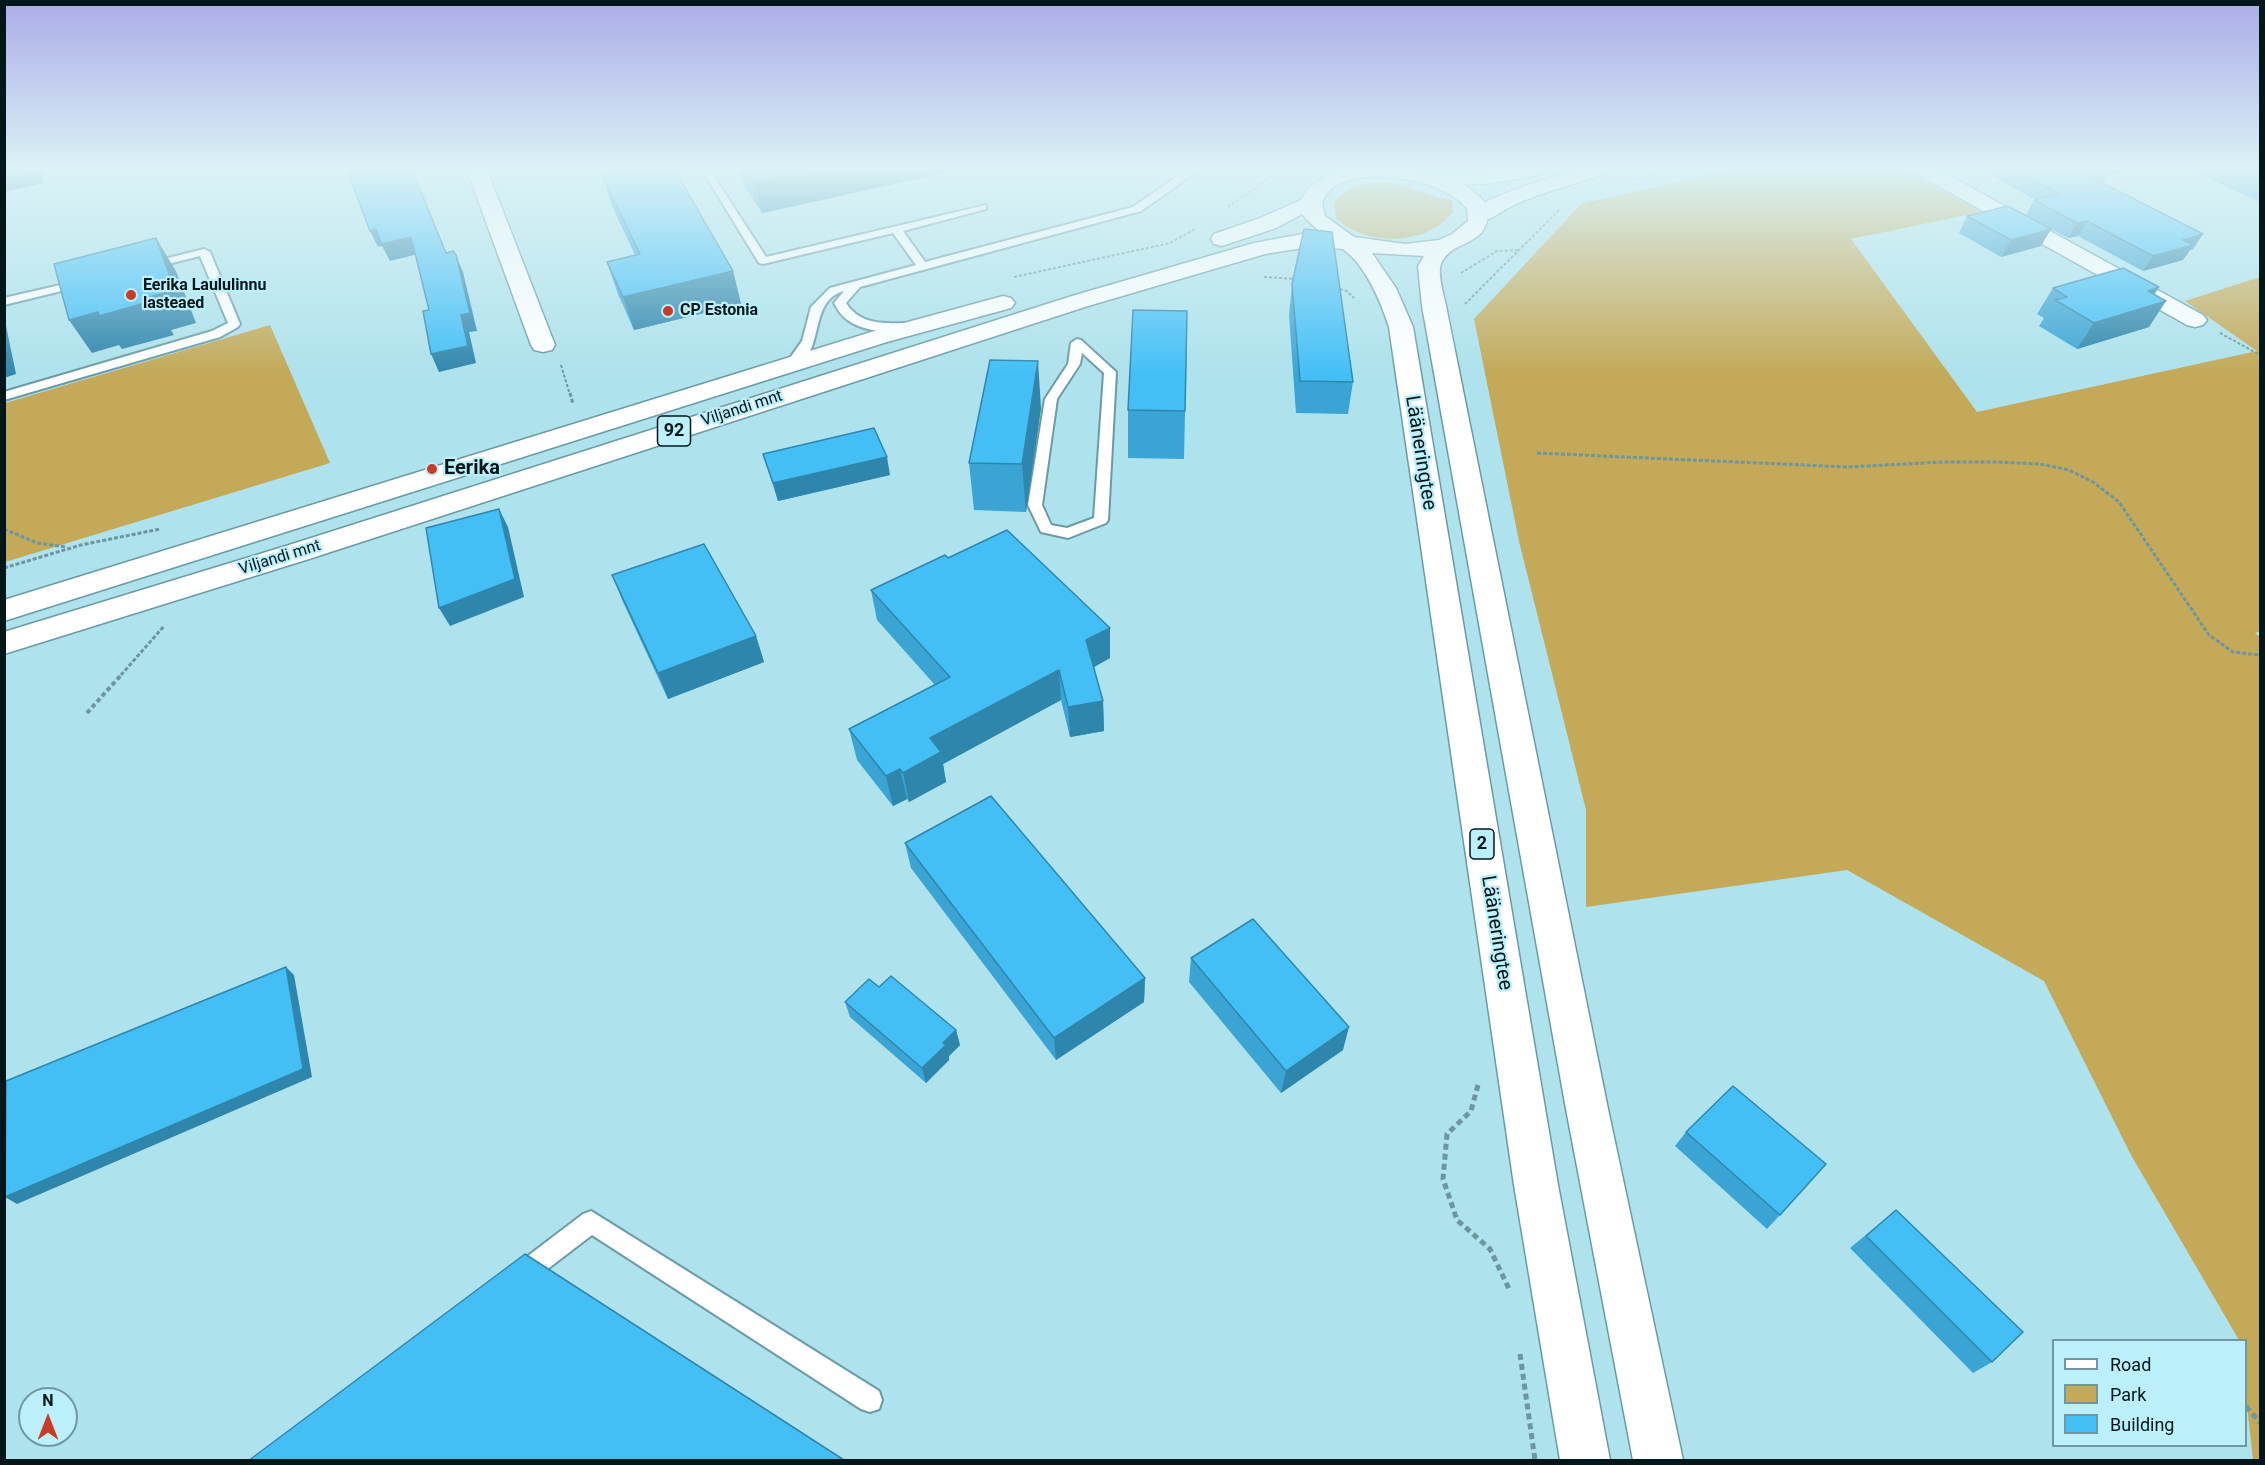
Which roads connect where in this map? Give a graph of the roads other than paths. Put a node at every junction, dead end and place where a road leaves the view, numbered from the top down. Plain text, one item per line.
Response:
1 (503, 238) edge
2 (749, 238) edge
3 (857, 238) edge
4 (903, 238) edge
5 (1029, 238) edge
6 (1222, 238) edge
7 (1342, 238) edge
8 (1465, 238) edge
9 (2048, 238) edge
10 (1348, 242) junction
11 (1450, 260) junction
12 (923, 267) junction
13 (137, 269) edge
14 (93, 280) edge
15 (855, 285) junction
16 (4, 302) edge
17 (2195, 320) road end
18 (915, 327) junction
19 (1077, 343) joint
20 (543, 345) road end
21 (792, 365) junction
22 (4, 396) edge
23 (4, 611) edge
24 (4, 644) edge
25 (498, 1292) edge
26 (870, 1401) dead end
27 (1585, 1461) edge
28 (1658, 1461) edge

1 - 20 main road
2 - 3 lane
4 - 12 lane
5 - 12 lane
6 - 18 main road, Viljandi mnt / 92
7 - 10 main road, Lääneringtee / 2
8 - 11 main road, Lääneringtee / 2
9 - 17 main road
10 - 11 main road, Lääneringtee / 2
10 - 24 main road, Viljandi mnt / 92
10 - 27 main road, Lääneringtee / 2
11 - 28 main road, Lääneringtee
12 - 15 lane
13 - 22 lane
14 - 16 lane
15 - 18 lane
15 - 21 lane
18 - 21 main road, Viljandi mnt / 92
19 - 19 lane
21 - 23 main road, Viljandi mnt / 92
25 - 26 lane

